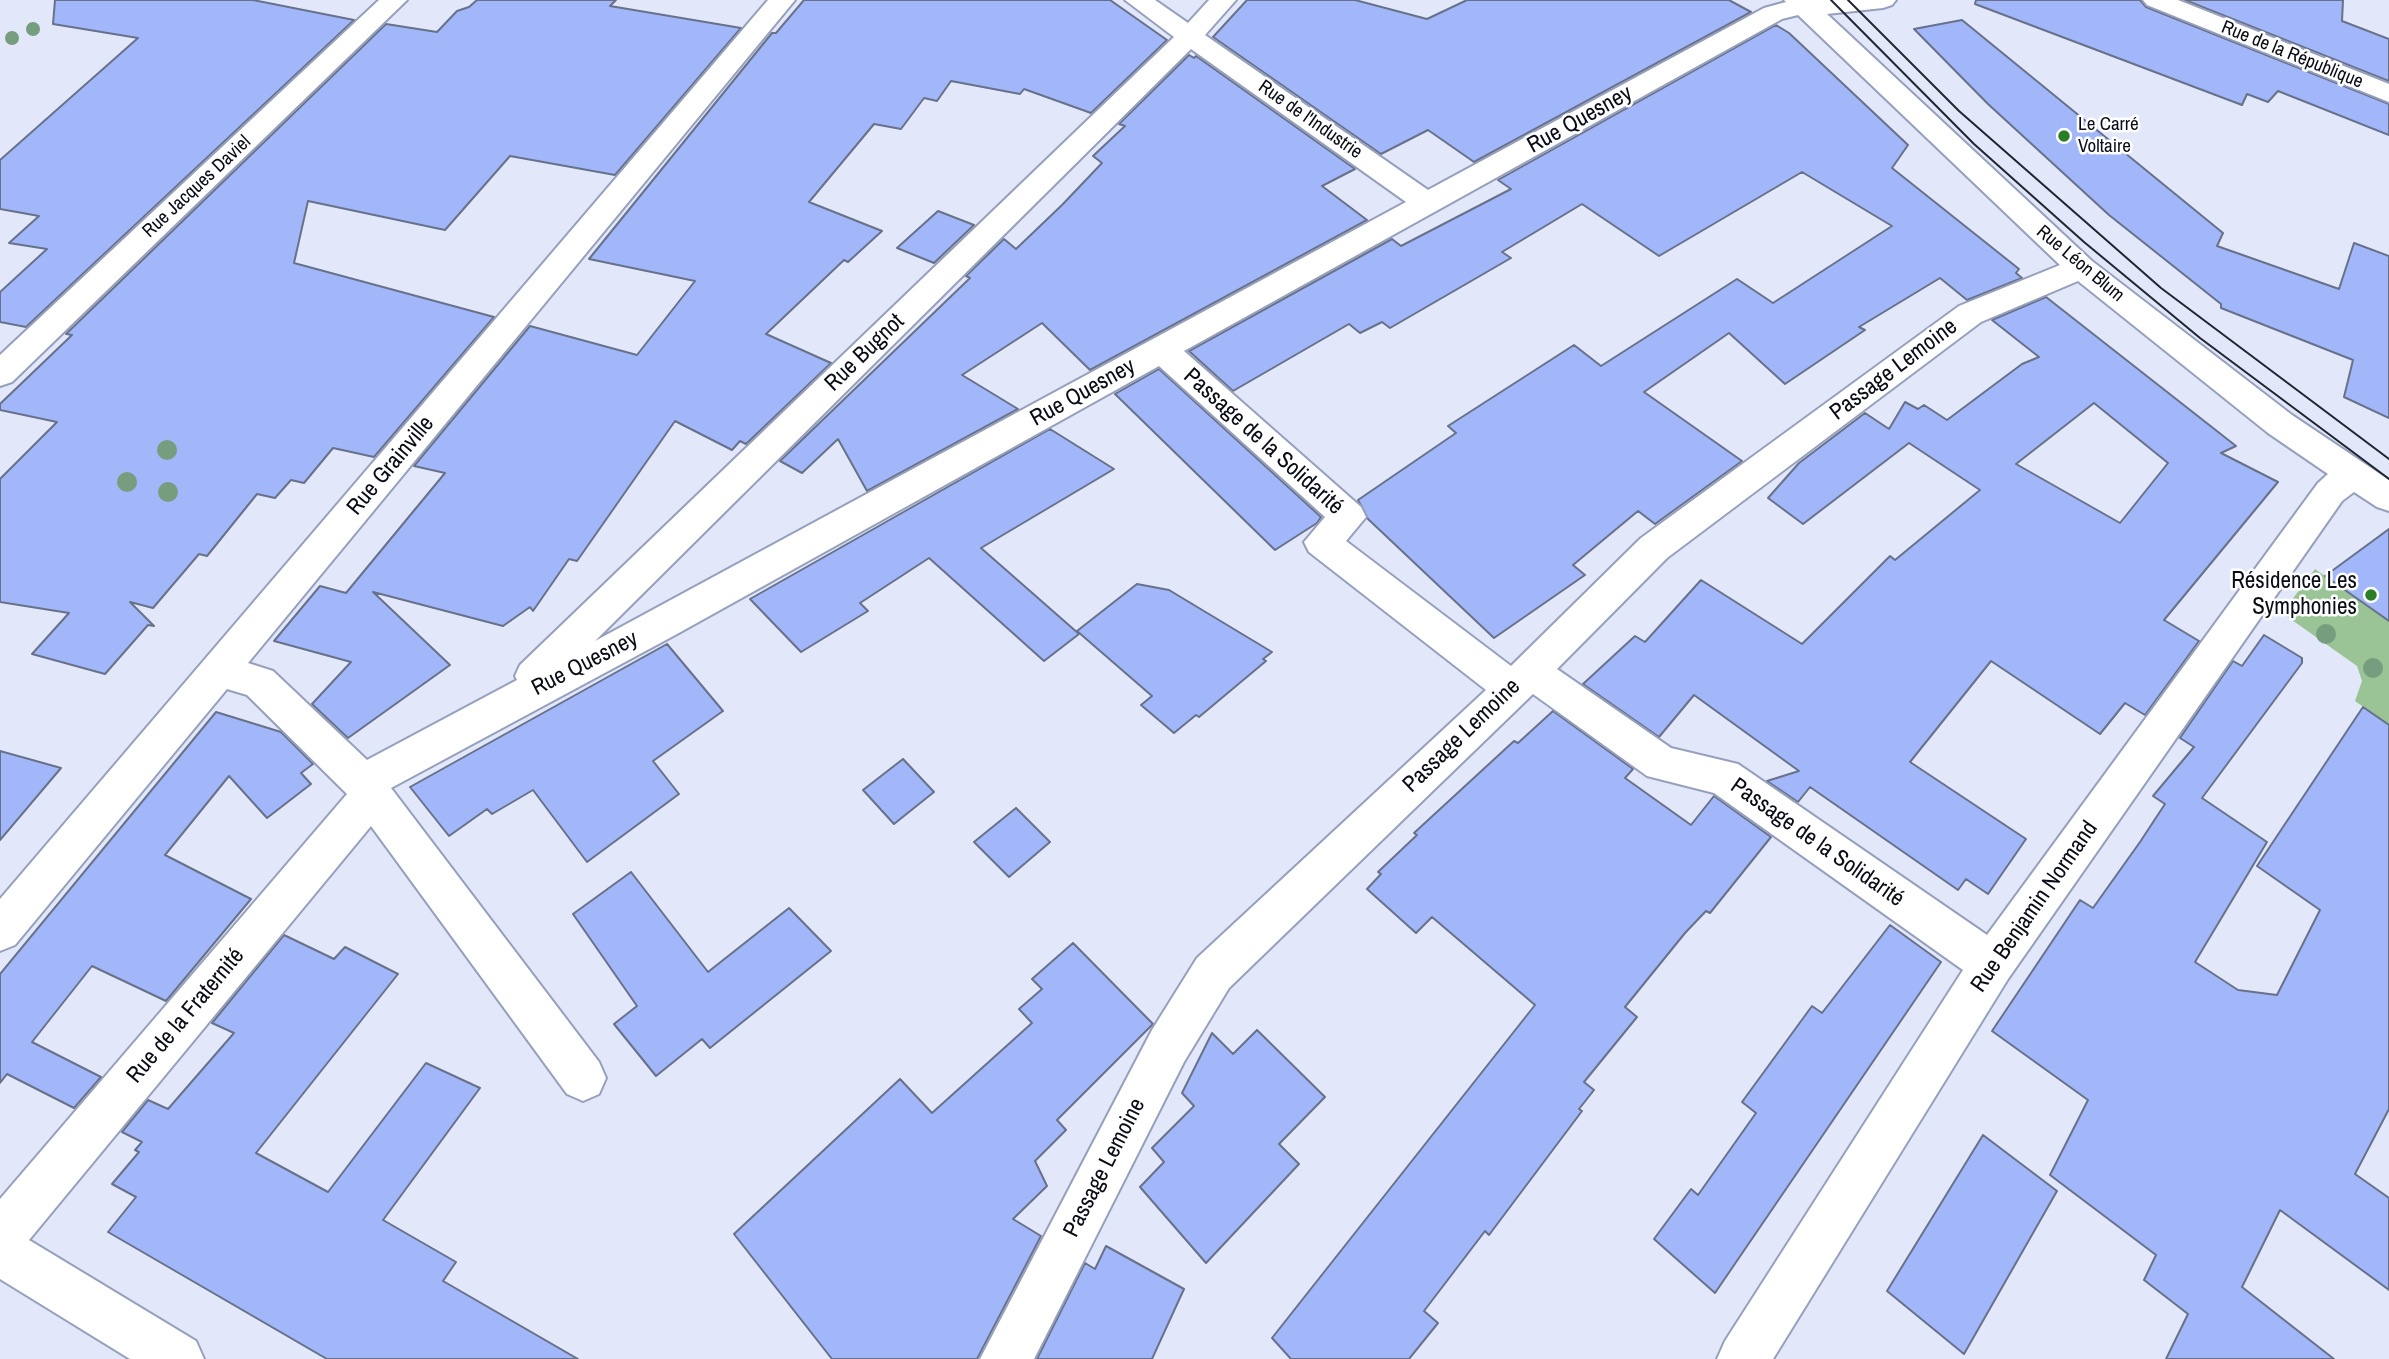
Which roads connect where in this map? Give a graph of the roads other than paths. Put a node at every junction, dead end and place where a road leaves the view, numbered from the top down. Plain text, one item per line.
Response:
1 (394, 0) edge
2 (782, 0) edge
3 (1138, 0) edge
4 (1223, 0) edge
5 (1883, 0) edge
6 (2157, 0) edge
7 (1800, 3) edge
8 (1190, 37) junction
9 (2389, 94) edge
10 (1429, 204) junction
11 (2081, 268) junction
12 (1162, 350) junction
13 (0, 374) edge
14 (2352, 473) junction
15 (2389, 498) edge
16 (219, 671) junction
17 (1521, 680) junction
18 (505, 705) junction
19 (368, 789) junction
20 (0, 931) edge
21 (1992, 964) junction
22 (583, 1078) dead end
23 (0, 1237) edge
24 (0, 1251) edge
25 (178, 1359) edge
26 (1006, 1359) edge
27 (1743, 1359) edge

1 - 13 street, Rue Jacques Daviel
2 - 16 street, Rue Grainville
3 - 8 street, Rue de l'Industrie
4 - 8 street, Rue Bugnot
5 - 7 street, Rue Quesney
6 - 9 street, Rue de la République
7 - 10 street, Rue Quesney
7 - 11 street, Rue Léon Blum
8 - 10 street, Rue de l'Industrie
8 - 18 street, Rue Bugnot
10 - 12 street, Rue Quesney
11 - 14 street, Rue Léon Blum
11 - 17 street, Passage Lemoine
12 - 17 street, Passage de la Solidarité
12 - 18 street, Rue Quesney
14 - 15 street, Rue Léon Blum
14 - 21 street, Rue Benjamin Normand
16 - 19 street
16 - 20 street, Rue Grainville
17 - 21 street, Passage de la Solidarité
17 - 26 street, Passage Lemoine
18 - 19 street, Rue Quesney
19 - 22 street
19 - 23 street, Rue de la Fraternité
21 - 27 street, Rue Benjamin Normand
24 - 25 street

